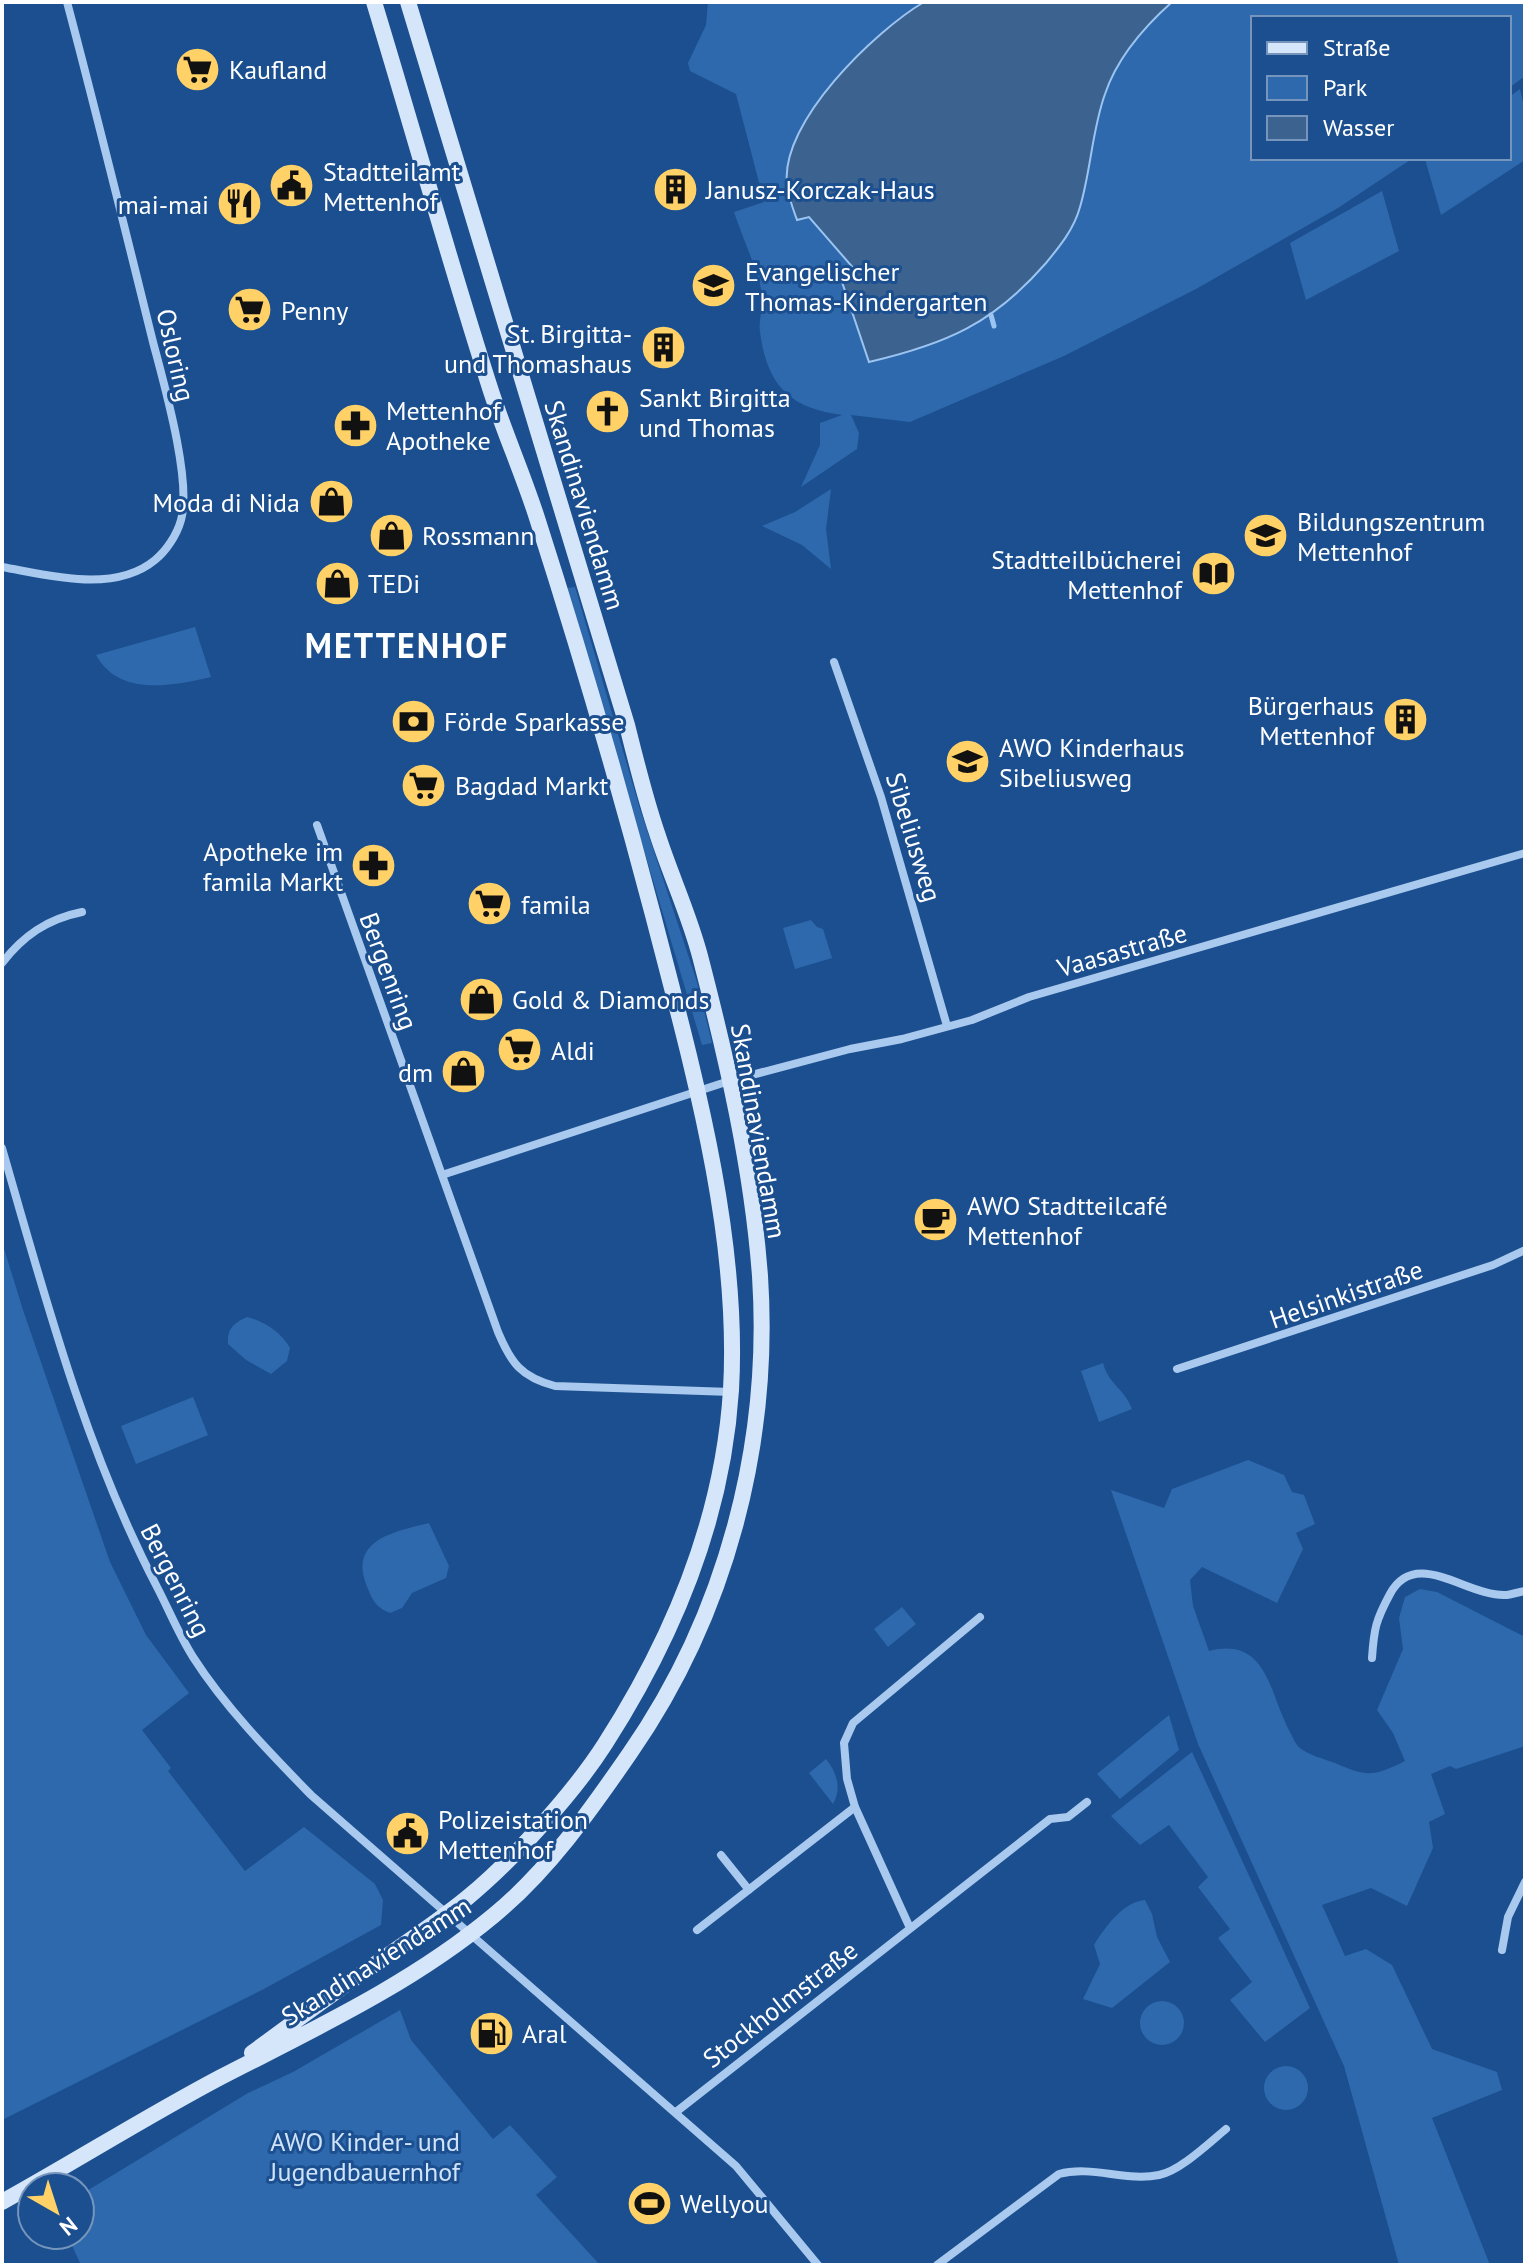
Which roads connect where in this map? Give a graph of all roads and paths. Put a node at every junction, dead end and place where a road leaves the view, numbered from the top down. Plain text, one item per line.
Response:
1 (67, 2) edge
2 (374, 2) edge
3 (408, 2) edge
4 (2, 567) edge
5 (834, 662) dead end
6 (317, 825) dead end
7 (1525, 853) edge
8 (82, 912) dead end
9 (2, 963) edge
10 (947, 1026) junction
11 (729, 1081) junction
12 (698, 1092) junction
13 (2, 1148) edge
14 (442, 1175) junction
15 (1525, 1250) edge
16 (1177, 1369) dead end
17 (731, 1392) junction
18 (1525, 1591) edge
19 (980, 1617) dead end
20 (1372, 1658) dead end
21 (1087, 1802) dead end
22 (855, 1807) junction
23 (721, 1855) dead end
24 (1525, 1882) edge
25 (749, 1890) junction
26 (446, 1914) junction
27 (910, 1928) junction
28 (697, 1930) dead end
29 (469, 1935) junction
30 (1502, 1950) dead end
31 (219, 2079) junction
32 (676, 2112) junction
33 (1226, 2129) dead end
34 (2, 2202) edge
35 (818, 2265) edge
36 (937, 2265) edge

1 - 4 street, Osloring
2 - 12 main road, Skandinaviendamm
3 - 11 main road, Skandinaviendamm
5 - 10 street, Sibeliusweg
6 - 14 street, Bergenring
7 - 10 street, Vaasastraße
8 - 9 street
10 - 11 street, Vaasastraße
11 - 12 street
11 - 29 main road, Skandinaviendamm
12 - 14 street
12 - 17 main road, Skandinaviendamm
13 - 26 street, Bergenring
14 - 17 street, Bergenring
15 - 16 street, Helsinkistraße
17 - 26 main road, Skandinaviendamm
18 - 20 street
19 - 22 street
21 - 27 street, Stockholmstraße
22 - 25 street
22 - 27 street
23 - 25 street
24 - 30 street
25 - 28 street
26 - 29 street, Bergenring
26 - 31 main road, Skandinaviendamm
27 - 32 street, Stockholmstraße
29 - 31 main road, Skandinaviendamm
29 - 32 street
31 - 34 main road, Skandinaviendamm
32 - 35 street
33 - 36 street

